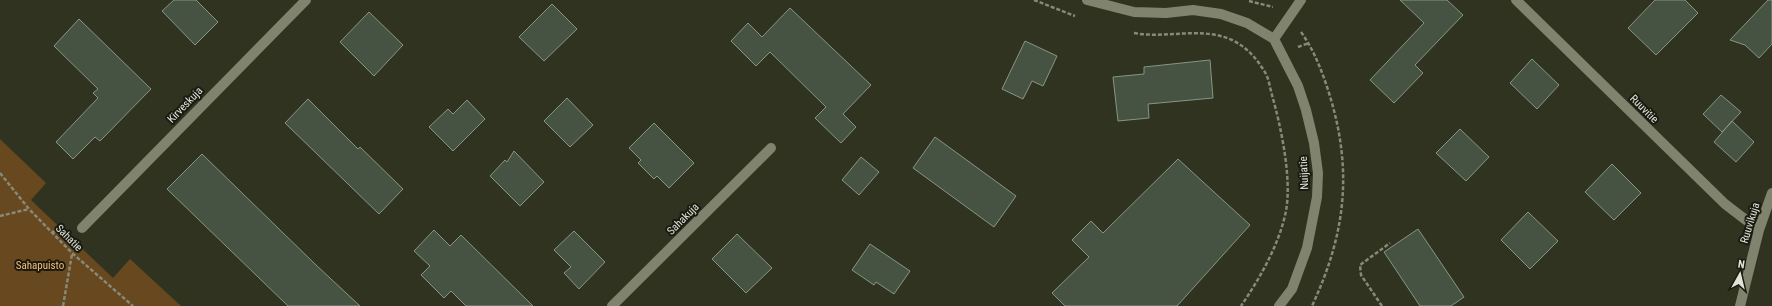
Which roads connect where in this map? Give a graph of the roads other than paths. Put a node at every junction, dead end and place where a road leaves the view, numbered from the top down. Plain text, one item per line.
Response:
1 (306, 0) edge
2 (1087, 0) edge
3 (1301, 0) edge
4 (1516, 0) edge
5 (1274, 39) junction
6 (772, 148) dead end
7 (1772, 193) edge
8 (82, 228) dead end
9 (1759, 230) junction
10 (612, 306) edge
11 (1279, 306) edge
12 (1740, 306) edge

1 - 8 street, Kirveskuja
2 - 5 street
3 - 5 street
4 - 9 street, Ruuvitie
5 - 11 street, Nuijatie
6 - 10 street, Sahakuja
7 - 9 street, Ruuvikuja
9 - 12 street, Ruuvikuja

